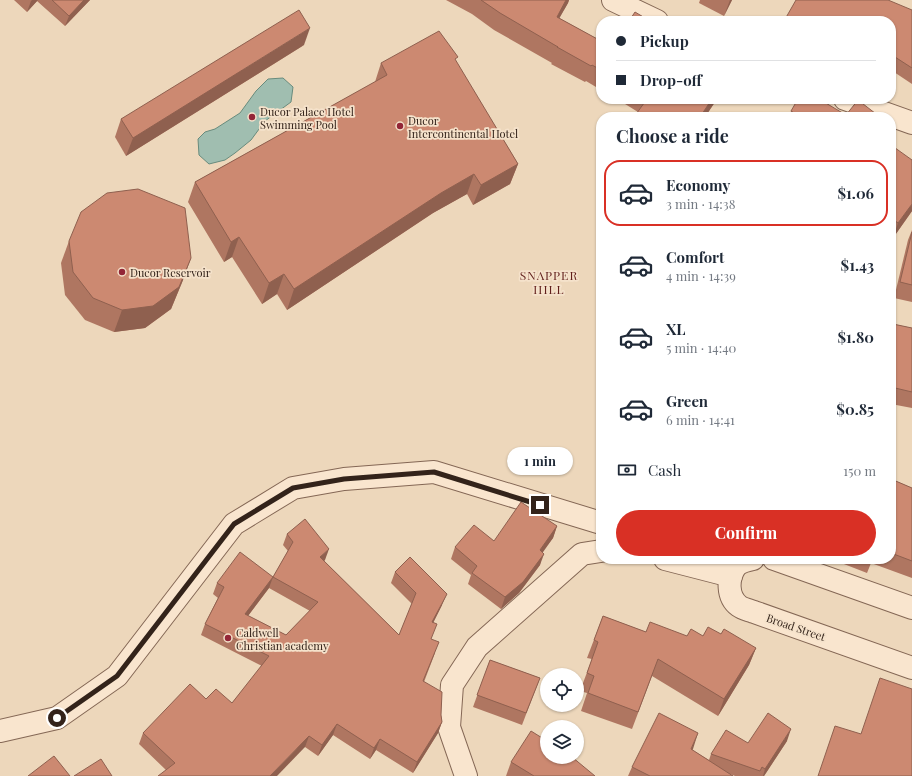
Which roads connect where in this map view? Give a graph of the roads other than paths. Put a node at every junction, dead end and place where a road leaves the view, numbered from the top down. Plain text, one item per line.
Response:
1 (613, 0) edge
2 (647, 16) edge
3 (859, 104) edge
4 (881, 112) edge
5 (896, 117) edge
6 (912, 123) edge
7 (596, 521) edge
8 (596, 552) edge
9 (723, 564) edge
10 (788, 564) edge
11 (734, 565) edge
12 (912, 608) edge
13 (912, 668) edge
14 (0, 731) edge
15 (466, 776) edge

1 - 2 street
3 - 4 street
5 - 6 street
7 - 14 street
8 - 15 street
9 - 11 street
10 - 12 street
11 - 13 street, Broad Street

